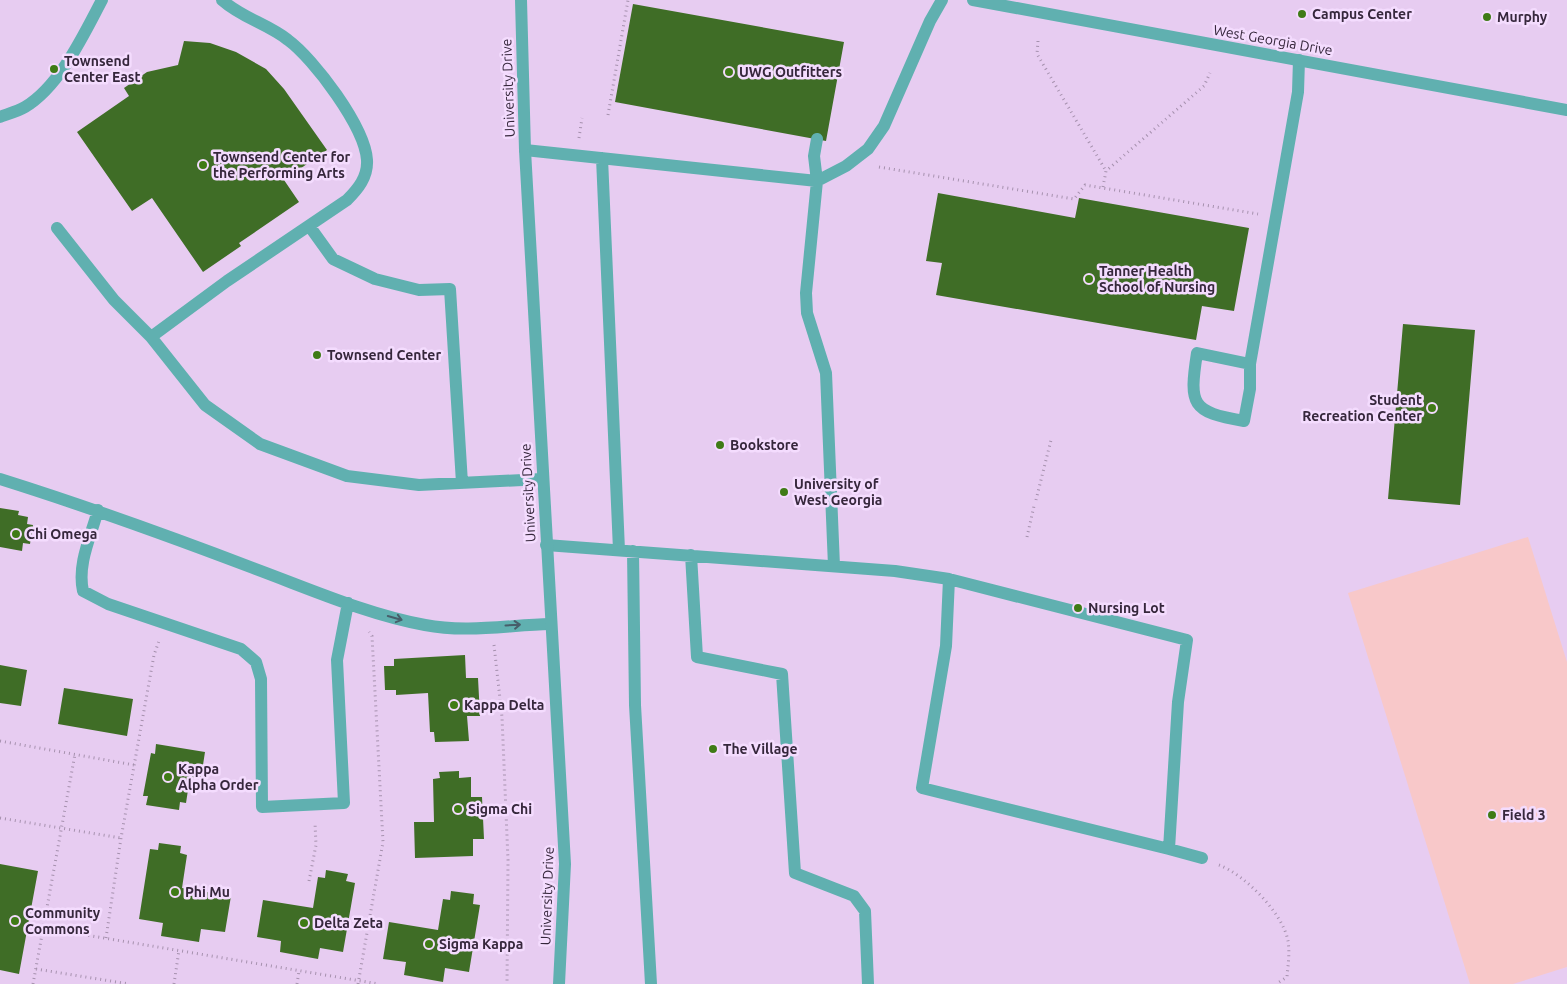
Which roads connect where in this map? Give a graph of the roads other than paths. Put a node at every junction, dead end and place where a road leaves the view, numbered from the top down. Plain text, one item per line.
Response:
1 (102, 0) edge
2 (222, 0) edge
3 (521, 0) edge
4 (942, 0) edge
5 (973, 0) edge
6 (1299, 60) junction
7 (1567, 110) edge
8 (0, 117) edge
9 (817, 139) dead end
10 (525, 150) junction
11 (602, 158) junction
12 (818, 181) junction
13 (310, 226) junction
14 (57, 228) dead end
15 (150, 338) junction
16 (1250, 364) junction
17 (0, 479) edge
18 (542, 479) junction
19 (462, 483) junction
20 (98, 510) junction
21 (546, 545) junction
22 (619, 550) junction
23 (633, 550) junction
24 (691, 555) junction
25 (834, 566) junction
26 (950, 579) junction
27 (348, 603) junction
28 (550, 624) junction
29 (1168, 849) junction
30 (1202, 858) road end
31 (559, 984) edge
32 (651, 984) edge
33 (868, 984) edge

1 - 8 street
2 - 13 street
3 - 10 street, University Drive
4 - 12 street
5 - 6 street, West Georgia Drive
6 - 7 street, West Georgia Drive
6 - 16 street
9 - 12 street
10 - 11 street
10 - 18 street, University Drive
11 - 12 street
11 - 22 street
12 - 25 street
13 - 15 street
13 - 19 street
14 - 15 street
15 - 19 street
16 - 16 street
17 - 20 street
18 - 19 street
18 - 21 street, University Drive
20 - 27 street
20 - 27 street
21 - 22 street
21 - 28 street, University Drive
22 - 23 street
23 - 24 street
23 - 32 street
24 - 25 street
24 - 33 street
25 - 26 street
26 - 29 street
26 - 29 street
27 -> 28 street
28 - 31 street, University Drive
29 - 30 street

